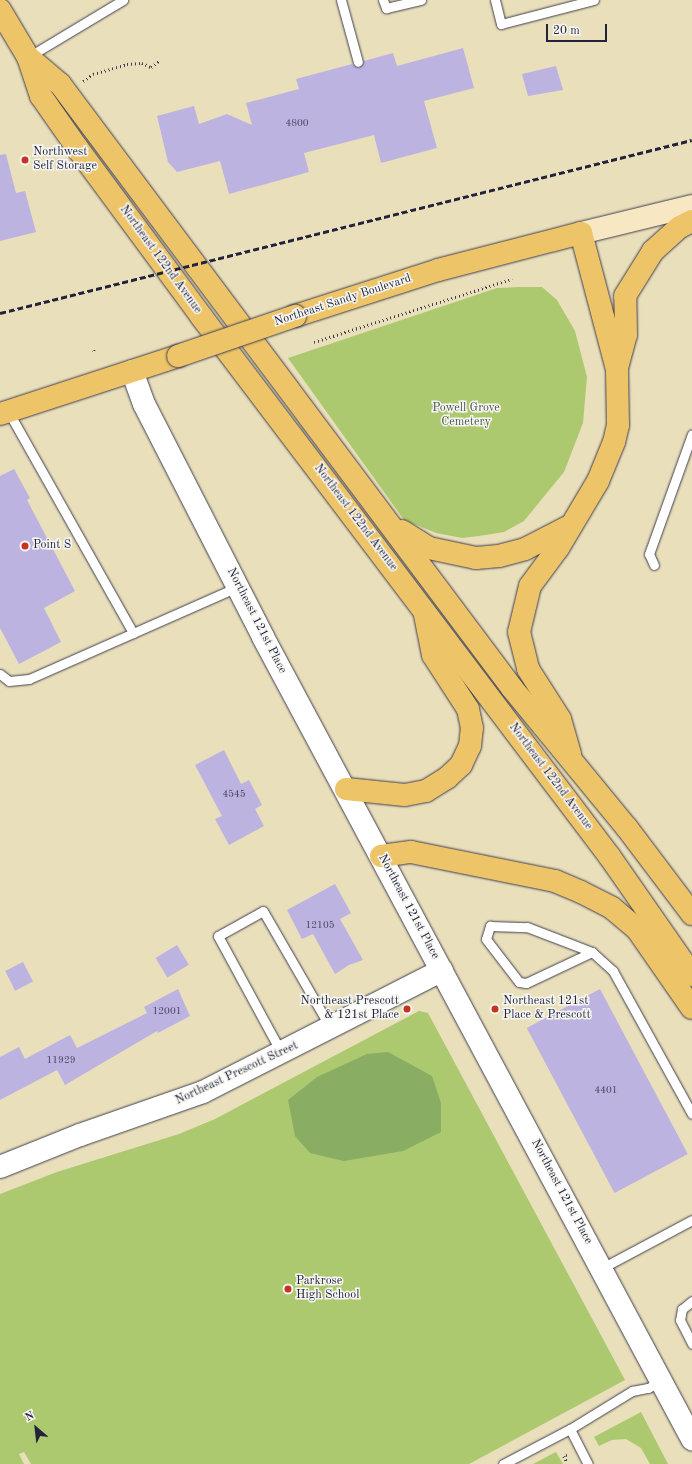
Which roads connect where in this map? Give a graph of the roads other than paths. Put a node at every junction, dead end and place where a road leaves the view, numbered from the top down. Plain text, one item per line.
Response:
1 (123, 0) edge
2 (341, 0) edge
3 (383, 0) edge
4 (421, 0) edge
5 (495, 0) edge
6 (594, 0) edge
7 (576, 2) edge
8 (0, 10) edge
9 (28, 57) junction
10 (358, 62) dead end
11 (692, 206) edge
12 (692, 221) edge
13 (581, 233) junction
14 (617, 369) junction
15 (132, 371) junction
16 (4, 413) edge
17 (692, 434) edge
18 (391, 525) junction
19 (568, 527) junction
20 (654, 565) dead end
21 (238, 587) junction
22 (423, 608) junction
23 (133, 633) junction
24 (0, 674) edge
25 (572, 762) junction
26 (346, 789) junction
27 (381, 856) junction
28 (692, 914) edge
29 (592, 952) junction
30 (442, 970) junction
31 (692, 975) edge
32 (692, 1008) edge
33 (331, 1028) junction
34 (281, 1053) junction
35 (692, 1114) edge
36 (0, 1167) edge
37 (692, 1220) edge
38 (602, 1268) junction
39 (692, 1301) edge
40 (692, 1344) edge
41 (662, 1380) junction
42 (570, 1429) junction
43 (692, 1439) edge
44 (503, 1464) edge
45 (588, 1464) edge

1 - 9 lane
2 - 10 lane
3 - 4 lane
5 - 7 lane
6 - 7 lane
8 - 9 main road, Northeast 122nd Avenue
9 - 18 main road, Northeast 122nd Avenue
9 - 22 main road, Northeast 122nd Avenue
11 - 13 main road, Northeast Sandy Boulevard
12 - 14 main road
13 - 14 main road
13 - 15 main road, Northeast Sandy Boulevard, bridge
14 - 19 main road
15 - 16 main road, Northeast Sandy Boulevard
15 - 21 street, Northeast 121st Place
16 - 23 lane
17 - 20 lane
18 - 19 main road
18 - 25 main road, Northeast 122nd Avenue
19 - 25 main road
21 - 23 lane
21 - 26 street, Northeast 121st Place
22 - 26 main road
22 - 31 main road, Northeast 122nd Avenue
23 - 24 lane
25 - 28 main road, Northeast 122nd Avenue
26 - 27 street, Northeast 121st Place
27 - 30 street, Northeast 121st Place
27 - 32 main road
29 - 29 lane
29 - 35 lane
30 - 33 street, Northeast Prescott Street
30 - 38 street, Northeast 121st Place
33 - 34 street, Northeast Prescott Street
33 - 34 lane
34 - 36 street, Northeast Prescott Street
37 - 38 lane
38 - 41 street, Northeast 121st Place
39 - 40 lane
41 - 42 lane
41 - 43 street, Northeast 121st Place
42 - 44 lane
42 - 45 lane

